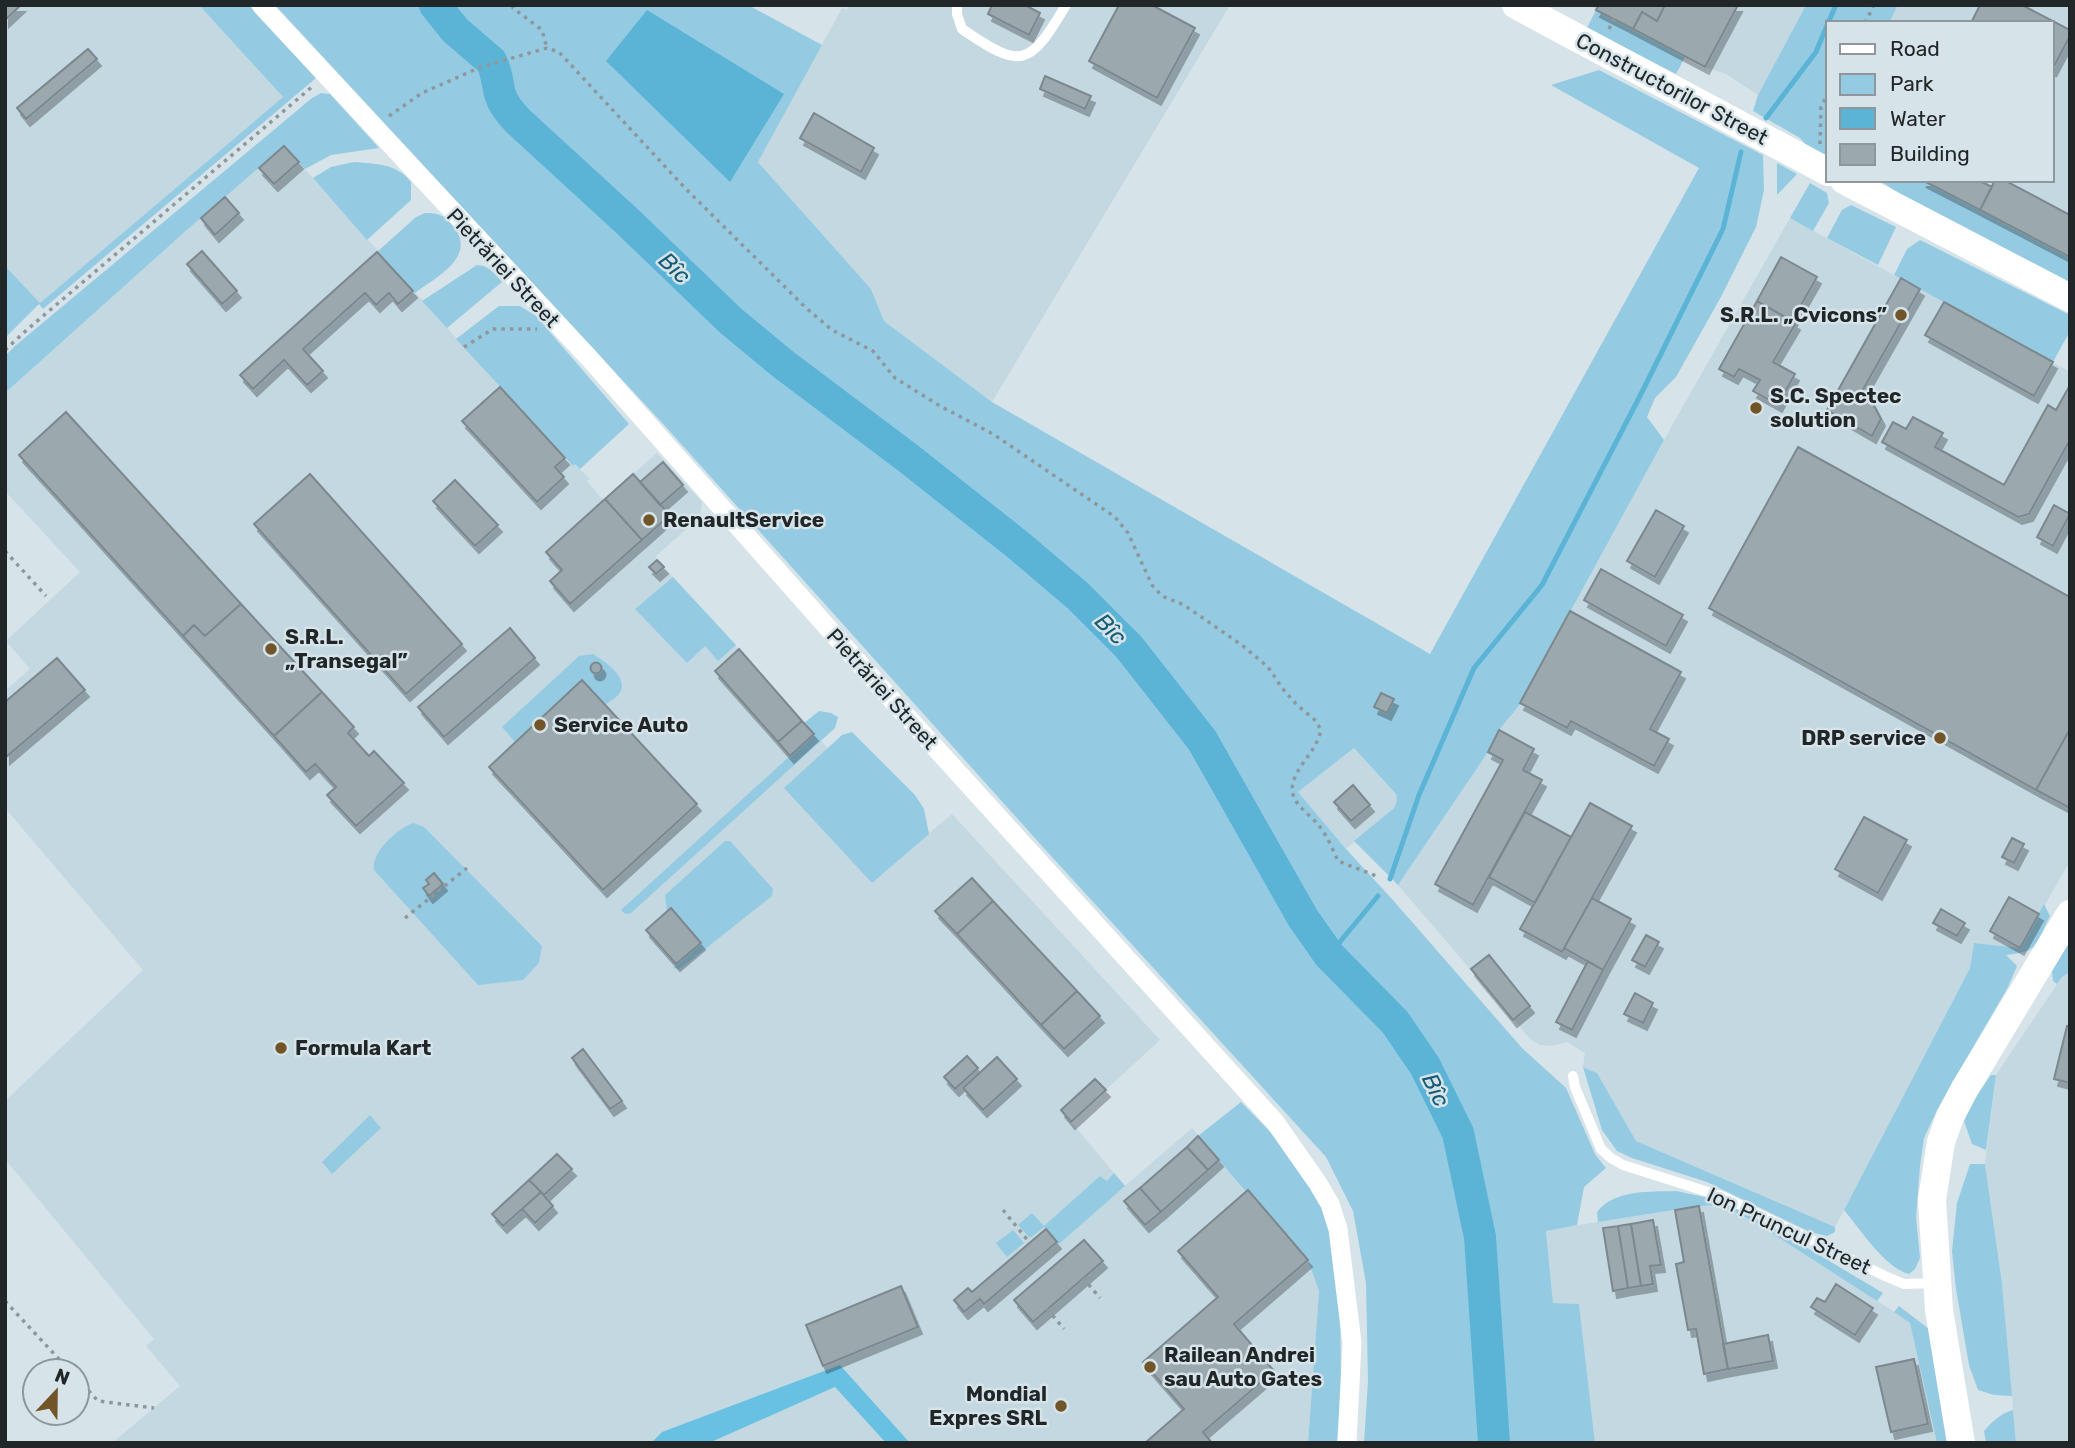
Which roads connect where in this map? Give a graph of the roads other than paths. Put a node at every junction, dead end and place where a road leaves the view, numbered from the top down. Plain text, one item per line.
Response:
1 (261, 5) edge
2 (957, 5) edge
3 (1066, 5) edge
4 (1516, 5) edge
5 (1824, 170) edge
6 (1847, 182) edge
7 (2070, 298) edge
8 (2070, 914) edge
9 (1573, 1076) dead end
10 (1936, 1283) junction
11 (1347, 1443) edge
12 (1961, 1443) edge

1 - 11 street, Pietrăriei Street
2 - 3 lane
4 - 5 street, Constructorilor Street
6 - 7 street
8 - 10 street
9 - 10 lane, Ion Pruncul Street
10 - 12 street

